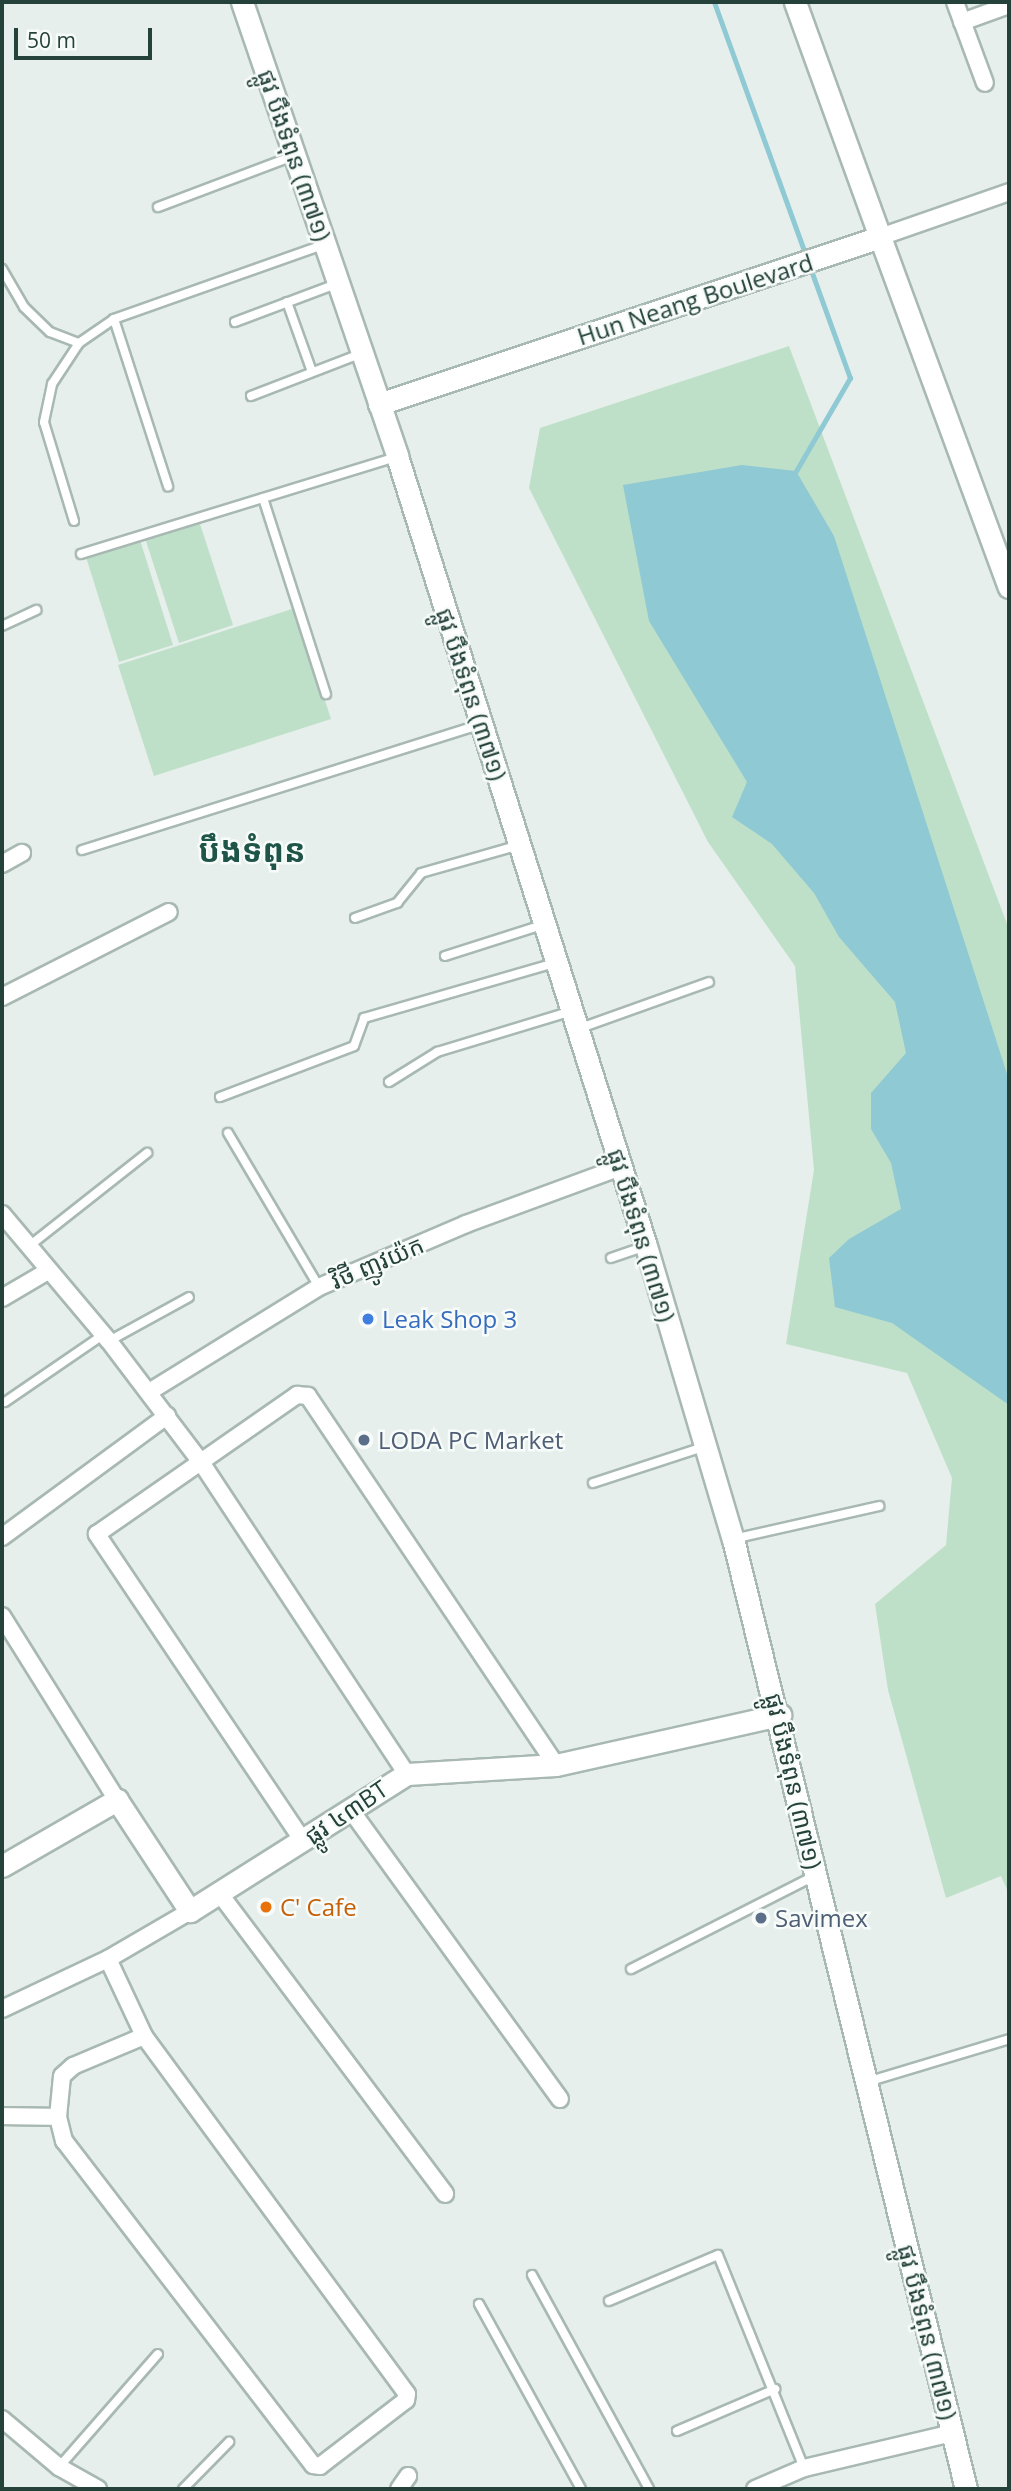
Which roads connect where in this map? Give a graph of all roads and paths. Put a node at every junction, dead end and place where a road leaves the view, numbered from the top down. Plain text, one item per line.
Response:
1 (242, 2) edge
2 (795, 2) edge
3 (955, 2) edge
4 (1009, 5) edge
5 (962, 22) junction
6 (985, 83) dead end
7 (295, 155) junction
8 (1009, 192) edge
9 (158, 207) dead end
10 (880, 237) junction
11 (326, 243) junction
12 (2, 269) edge
13 (339, 283) junction
14 (287, 302) junction
15 (114, 319) junction
16 (235, 321) dead end
17 (79, 343) junction
18 (362, 353) junction
19 (312, 372) junction
20 (251, 396) dead end
21 (379, 404) junction
22 (397, 456) junction
23 (167, 486) dead end
24 (263, 498) junction
25 (74, 521) dead end
26 (81, 554) dead end
27 (1009, 587) edge
28 (37, 610) dead end
29 (2, 626) edge
30 (326, 694) dead end
31 (481, 724) junction
32 (520, 845) junction
33 (82, 850) dead end
34 (22, 853) dead end
35 (2, 864) edge
36 (169, 912) dead end
37 (355, 918) dead end
38 (545, 924) junction
39 (445, 956) dead end
40 (557, 962) junction
41 (709, 982) dead end
42 (2, 997) edge
43 (575, 1020) junction
44 (389, 1082) dead end
45 (220, 1097) dead end
46 (228, 1133) dead end
47 (147, 1153) dead end
48 (621, 1167) junction
49 (2, 1214) edge
50 (646, 1246) junction
51 (28, 1247) junction
52 (611, 1258) dead end
53 (48, 1271) junction
54 (319, 1287) junction
55 (189, 1297) dead end
56 (2, 1298) edge
57 (106, 1338) junction
58 (149, 1392) junction
59 (5, 1402) dead end
60 (167, 1416) junction
61 (706, 1447) junction
62 (201, 1462) junction
63 (593, 1483) dead end
64 (879, 1506) dead end
65 (2, 1536) edge
66 (733, 1539) junction
67 (2, 1617) edge
68 (780, 1715) junction
69 (556, 1765) junction
70 (407, 1774) junction
71 (117, 1800) junction
72 (350, 1809) junction
73 (303, 1841) junction
74 (2, 1866) edge
75 (816, 1874) junction
76 (220, 1895) junction
77 (190, 1911) junction
78 (108, 1959) junction
79 (631, 1969) dead end
80 (2, 2009) edge
81 (144, 2036) junction
82 (1009, 2039) edge
83 (867, 2082) junction
84 (560, 2099) dead end
85 (2, 2116) edge
86 (58, 2117) junction
87 (445, 2194) dead end
88 (532, 2275) dead end
89 (609, 2301) dead end
90 (480, 2304) dead end
91 (158, 2354) dead end
92 (775, 2389) junction
93 (2, 2419) edge
94 (677, 2431) dead end
95 (952, 2433) junction
96 (229, 2442) dead end
97 (59, 2467) junction
98 (804, 2468) junction
99 (98, 2489) edge
100 (183, 2489) edge
101 (581, 2489) edge
102 (649, 2489) edge
103 (755, 2489) edge
104 (966, 2489) edge

1 - 7 main road, ផ្លូវ បឹងទំពុន (៣៧១)
2 - 10 main road
3 - 5 street
4 - 5 street
5 - 6 street
7 - 9 lane
7 - 11 main road, ផ្លូវ បឹងទំពុន (៣៧១)
8 - 10 street, Hun Neang Boulevard
10 - 21 main road, Hun Neang Boulevard
10 - 27 main road
11 - 13 main road, ផ្លូវ បឹងទំពុន (៣៧១)
11 - 15 lane
12 - 17 lane
13 - 14 lane
13 - 18 main road, ផ្លូវ បឹងទំពុន (៣៧១)
14 - 16 lane
14 - 19 lane
15 - 17 lane
15 - 23 lane
17 - 25 lane
18 - 19 lane
18 - 21 main road, ផ្លូវ បឹងទំពុន (៣៧១)
19 - 20 lane
21 - 22 main road, ផ្លូវ បឹងទំពុន (៣៧១)
22 - 24 lane
22 - 31 main road, ផ្លូវ បឹងទំពុន (៣៧១)
24 - 26 lane
24 - 30 lane
28 - 29 lane
31 - 32 main road, ផ្លូវ បឹងទំពុន (៣៧១)
31 - 33 lane
32 - 37 lane
32 - 38 main road, ផ្លូវ បឹងទំពុន (៣៧១)
34 - 35 street
36 - 42 street
38 - 39 lane
38 - 40 main road, ផ្លូវ បឹងទំពុន (៣៧១)
40 - 43 main road, ផ្លូវ បឹងទំពុន (៣៧១)
40 - 45 lane
41 - 43 lane
43 - 44 lane
43 - 48 main road, ផ្លូវ បឹងទំពុន (៣៧១)
46 - 54 lane
47 - 51 lane
48 - 50 main road, ផ្លូវ បឹងទំពុន (៣៧១)
48 - 54 street, វិថី ញូវយ៉ក
49 - 51 street
50 - 52 lane
50 - 61 main road, ផ្លូវ បឹងទំពុន (៣៧១)
51 - 53 street
53 - 56 street
53 - 57 street
54 - 58 street, វិថី ញូវយ៉ក
55 - 57 lane
57 - 58 street
57 - 59 lane
58 - 60 street
60 - 62 street
60 - 65 street
61 - 63 lane
61 - 66 main road, ផ្លូវ បឹងទំពុន (៣៧១)
62 - 69 street
62 - 70 street
62 - 73 street
64 - 66 lane
66 - 68 main road, ផ្លូវ បឹងទំពុន (៣៧១)
67 - 71 street
68 - 69 main road, ផ្លូវ ៤៣BT
68 - 75 main road, ផ្លូវ បឹងទំពុន (៣៧១)
69 - 70 main road, ផ្លូវ ៤៣BT
70 - 72 main road, ផ្លូវ ៤៣BT
71 - 74 main road
71 - 77 main road
72 - 73 main road, ផ្លូវ ៤៣BT
72 - 84 street
73 - 76 main road, ផ្លូវ ៤៣BT
75 - 79 lane
75 - 83 main road, ផ្លូវ បឹងទំពុន (៣៧១)
76 - 77 main road, ផ្លូវ ៤៣BT
76 - 87 street
77 - 78 street
78 - 80 street
78 - 81 street
81 - 86 street
81 - 86 street
82 - 83 lane
83 - 95 main road, ផ្លូវ បឹងទំពុន (៣៧១)
85 - 86 street
88 - 102 lane
89 - 92 lane
90 - 101 lane
91 - 97 lane
92 - 94 lane
92 - 98 lane
93 - 97 street
95 - 98 street
95 - 104 main road, ផ្លូវ បឹងទំពុន (៣៧១)
96 - 100 lane
97 - 99 street
98 - 103 street

